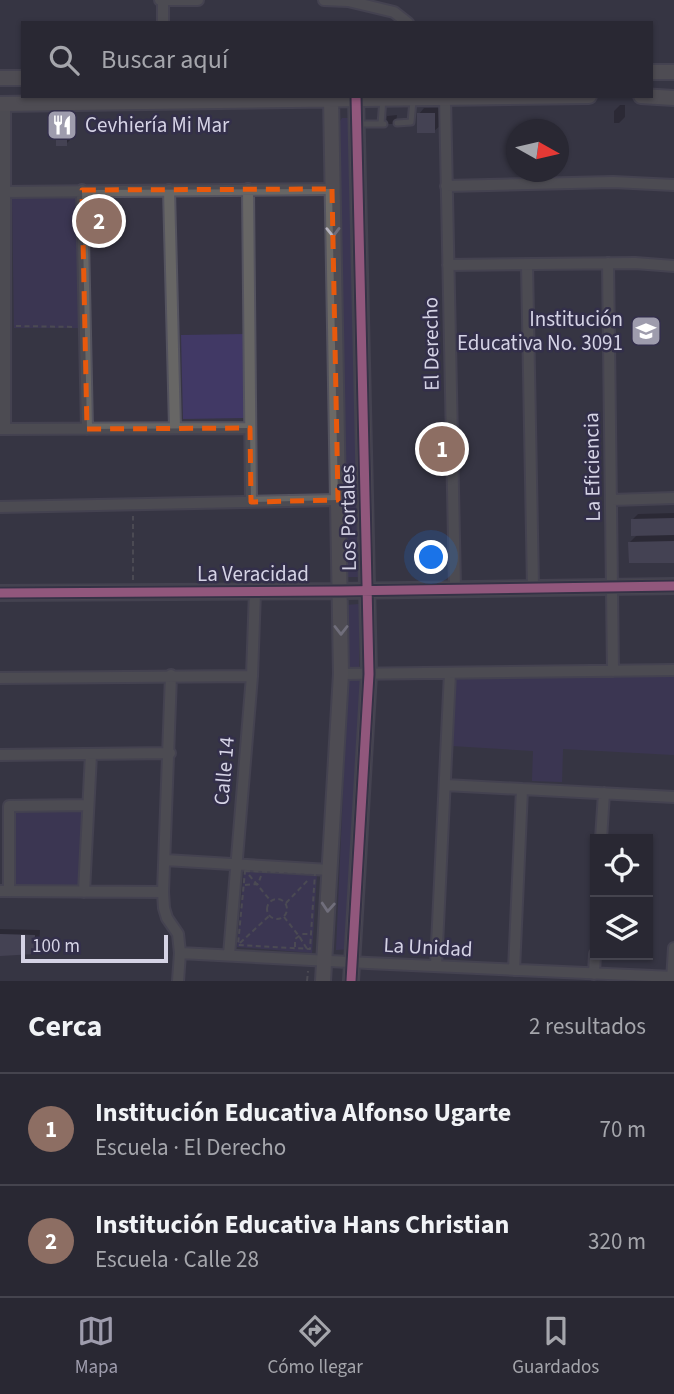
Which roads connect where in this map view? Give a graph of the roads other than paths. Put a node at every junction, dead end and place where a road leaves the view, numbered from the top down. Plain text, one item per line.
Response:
1 (162, 0) edge
2 (198, 0) edge
3 (324, 0) edge
4 (163, 21) edge
5 (405, 21) edge
6 (653, 72) edge
7 (674, 72) edge
8 (0, 78) edge
9 (21, 78) edge
10 (653, 97) edge
11 (331, 98) edge
12 (356, 98) edge
13 (445, 98) joint
14 (674, 98) edge
15 (383, 99) junction
16 (413, 99) junction
17 (2, 104) edge
18 (356, 124) junction
19 (397, 124) dead end
20 (674, 185) edge
21 (446, 186) junction
22 (247, 189) junction
23 (332, 189) junction
24 (82, 190) junction
25 (169, 190) junction
26 (4, 192) junction
27 (608, 263) junction
28 (448, 265) junction
29 (527, 265) junction
30 (674, 266) edge
31 (175, 428) junction
32 (250, 428) junction
33 (3, 429) edge
34 (87, 429) junction
35 (674, 498) edge
36 (338, 500) junction
37 (612, 500) junction
38 (251, 502) junction
39 (0, 507) edge
40 (674, 586) edge
41 (533, 587) junction
42 (613, 587) junction
43 (455, 588) junction
44 (367, 589) junction
45 (255, 591) junction
46 (341, 591) junction
47 (0, 593) edge
48 (674, 670) edge
49 (613, 671) junction
50 (450, 673) junction
51 (341, 674) junction
52 (369, 674) junction
53 (171, 675) junction
54 (252, 676) junction
55 (0, 678) edge
56 (170, 753) junction
57 (91, 754) junction
58 (0, 755) edge
59 (445, 785) junction
60 (522, 789) junction
61 (604, 793) junction
62 (674, 797) edge
63 (88, 805) junction
64 (601, 834) edge
65 (165, 860) junction
66 (241, 867) junction
67 (323, 872) junction
68 (5, 891) edge
69 (84, 892) junction
70 (163, 892) junction
71 (674, 948) edge
72 (180, 953) junction
73 (229, 955) junction
74 (324, 960) junction
75 (595, 960) edge
76 (352, 962) junction
77 (436, 966) junction
78 (514, 970) junction
79 (594, 974) junction
80 (673, 978) edge
81 (178, 981) edge
82 (323, 981) edge
83 (351, 981) edge

1 - 2 street
1 - 4 street
3 - 5 street
6 - 7 street
8 - 9 street
10 - 14 street
11 - 12 street
11 - 17 street
11 - 23 street, Los Portales
12 - 15 street
12 - 18 street, Los Portales
13 - 16 street
13 - 21 street, El Derecho
15 - 16 street
15 - 18 lane
16 - 19 lane
17 - 26 street
18 - 44 street, Los Portales
20 - 21 street
21 - 28 street, El Derecho
22 - 23 street
22 - 25 street
22 - 32 street
23 -> 36 street, Los Portales
24 - 25 street
24 - 26 street
24 - 34 street
25 - 31 street
26 - 33 street
27 - 29 street
27 - 30 street
27 - 37 street, La Eficiencia
28 - 29 street
28 - 43 street, El Derecho
29 - 41 street
31 - 32 street
31 - 34 street
32 - 38 street
33 - 34 street
35 - 37 street
36 - 38 street
36 - 46 street, Los Portales
37 - 42 street, La Eficiencia
38 - 39 street
40 - 42 street, La Veracidad
41 - 42 street, La Veracidad
41 - 43 street, La Veracidad
42 - 49 street, La Eficiencia
43 - 44 street, La Veracidad
44 - 46 street, La Veracidad
44 - 52 street, Los Portales
45 - 46 street, La Veracidad
45 - 47 street, La Veracidad
45 - 54 street, Calle 14
46 -> 51 street, Los Portales
48 - 49 street
49 - 50 street
50 - 52 street
50 - 59 street
51 - 52 street
51 - 67 street, Los Portales
52 - 76 street, Los Portales
53 - 54 street
53 - 55 street
53 - 56 street
54 - 66 street, Calle 14
56 - 57 street
56 - 65 street
57 - 58 street
57 - 63 street
59 - 60 street
59 - 77 street
60 - 61 street
60 - 78 street
61 - 62 street
61 - 64 street
63 - 68 street
63 - 69 street
65 - 66 street
65 - 70 street
66 - 67 street
66 - 73 street, Calle 14
67 -> 74 street, Los Portales
68 - 69 street
69 - 70 street
70 - 72 street
71 - 80 street
72 - 73 street, La Unidad
72 - 81 street
73 - 74 street, La Unidad
74 - 76 street, La Unidad
74 - 82 street, Los Portales
75 - 79 street
76 - 77 street, La Unidad
76 - 83 street, Los Portales
77 - 78 street, La Unidad
78 - 79 street, La Unidad
79 - 80 street, La Unidad

